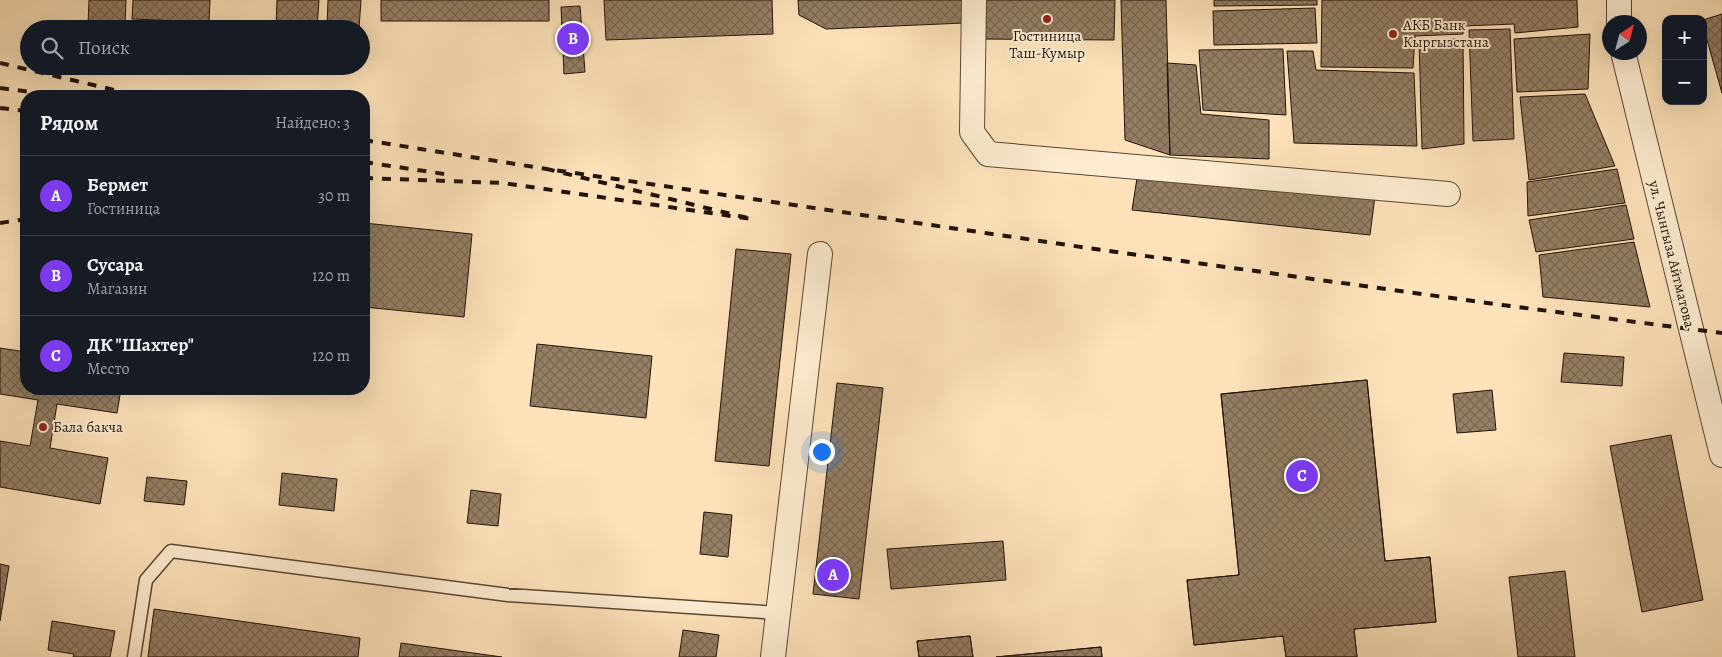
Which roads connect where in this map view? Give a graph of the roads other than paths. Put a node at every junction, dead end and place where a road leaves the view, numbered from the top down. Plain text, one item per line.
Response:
1 (974, 0) edge
2 (1619, 0) edge
3 (1619, 15) edge
4 (1625, 60) edge
5 (1448, 194) dead end
6 (820, 254) dead end
7 (1722, 455) edge
8 (778, 613) junction
9 (134, 657) edge
10 (773, 657) edge

1 - 5 street
2 - 3 street
4 - 7 street, ул. Чынгыза Айтматова
6 - 8 street
8 - 9 lane
8 - 10 street

